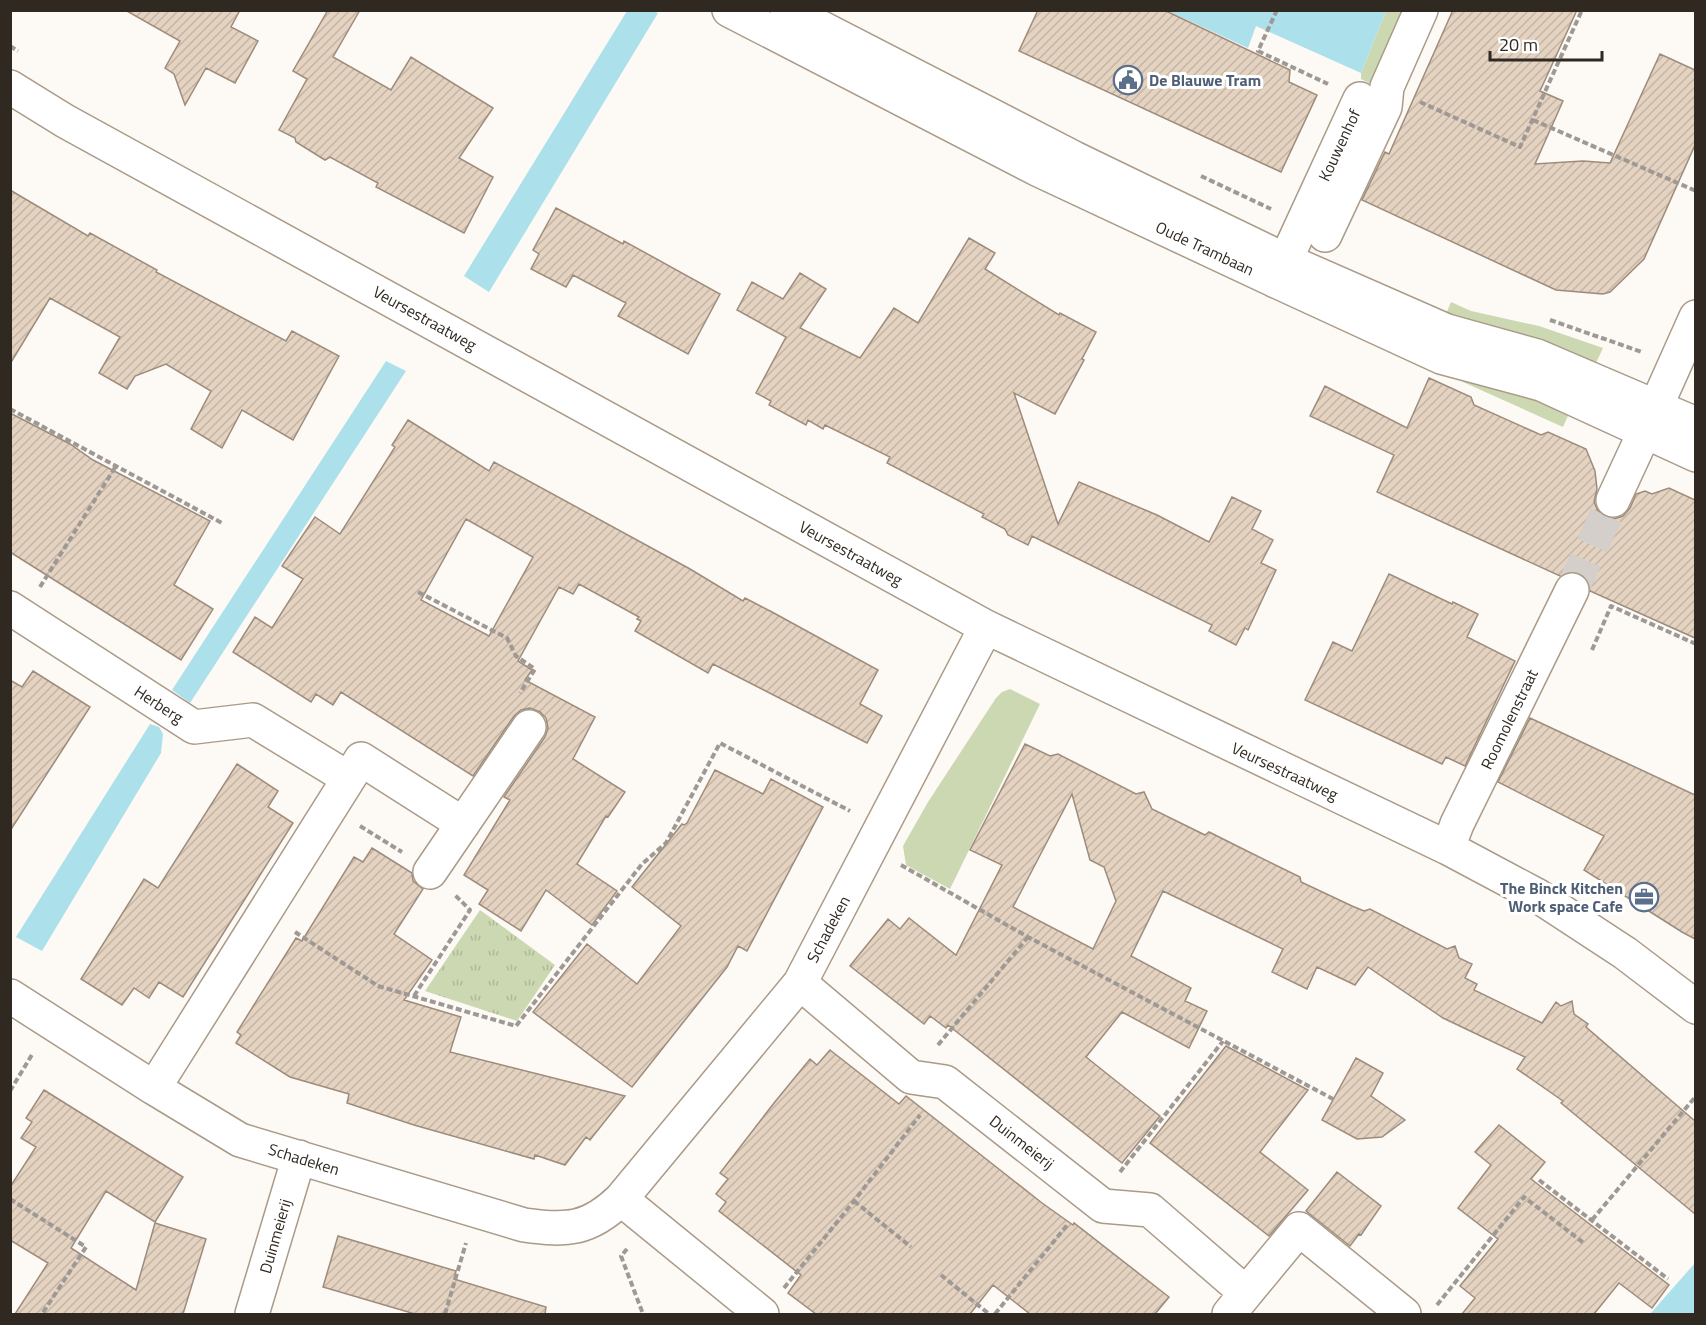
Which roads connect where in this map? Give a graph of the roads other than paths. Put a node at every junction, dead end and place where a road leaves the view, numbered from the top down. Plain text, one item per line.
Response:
1 (729, 10) edge
2 (787, 10) edge
3 (1421, 10) edge
4 (10, 87) edge
5 (1373, 93) junction
6 (1325, 235) dead end
7 (1281, 271) junction
8 (1695, 317) edge
9 (1650, 419) junction
10 (1695, 424) edge
11 (1695, 455) edge
12 (1612, 500) tunnel mouth
13 (1572, 590) tunnel mouth
14 (16, 612) edge
15 (986, 627) junction
16 (529, 727) road end
17 (348, 778) junction
18 (463, 824) junction
19 (1448, 848) junction
20 (430, 872) dead end
21 (800, 983) junction
22 (10, 996) edge
23 (1695, 1007) edge
24 (154, 1088) junction
25 (299, 1157) junction
26 (621, 1199) junction
27 (1238, 1304) edge
28 (769, 1306) edge
29 (252, 1314) edge
30 (1404, 1314) edge

1 - 7 street, Oude Trambaan
2 - 7 street, Oude Trambaan
3 - 5 street, Kouwenhof
4 - 15 street, Veursestraatweg
5 - 6 street, Kouwenhof
5 - 7 street, Kouwenhof
7 - 9 street, Oude Trambaan
8 - 9 street
9 - 10 street, Oude Trambaan
9 - 11 street, Oude Trambaan
9 - 12 street
13 - 19 street, Roomolenstraat
14 - 17 street, Herberg
15 - 19 street, Veursestraatweg
15 - 21 street, Schadeken
16 - 18 street
17 - 18 street
17 - 24 street
18 - 20 street
19 - 23 street, Veursestraatweg
21 - 26 street, Schadeken
21 - 27 street, Duinmeierij
22 - 24 street, Schadeken
24 - 25 street, Schadeken
25 - 26 street, Schadeken
25 - 29 street, Duinmeierij
26 - 28 street
27 - 30 street, Duinmeierij

